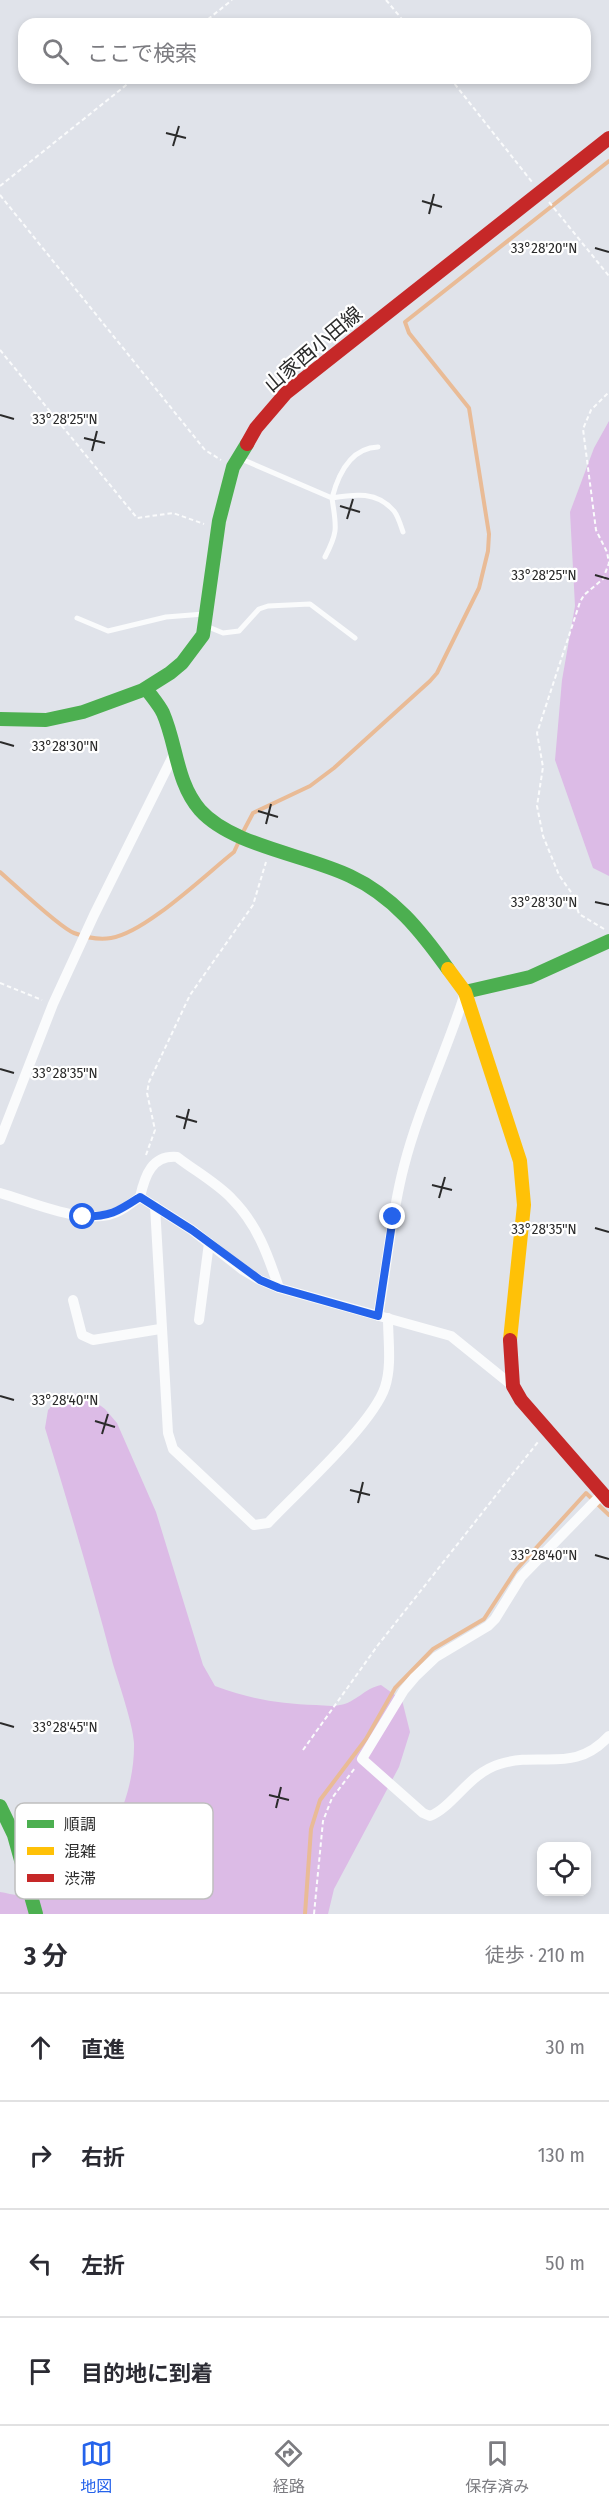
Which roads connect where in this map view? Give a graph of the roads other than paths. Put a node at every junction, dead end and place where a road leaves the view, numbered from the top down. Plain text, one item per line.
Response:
1 (609, 138) edge
2 (378, 447) dead end
3 (235, 462) junction
4 (332, 498) junction
5 (403, 532) dead end
6 (325, 557) dead end
7 (77, 618) dead end
8 (205, 619) junction
9 (355, 638) dead end
10 (147, 690) junction
11 (0, 719) edge
12 (174, 754) junction
13 (609, 941) edge
14 (465, 992) junction
15 (0, 1140) edge
16 (0, 1193) edge
17 (140, 1197) junction
18 (155, 1206) junction
19 (209, 1243) junction
20 (279, 1288) junction
21 (73, 1300) dead end
22 (383, 1317) junction
23 (199, 1320) dead end
24 (160, 1329) junction
25 (513, 1386) junction
26 (606, 1497) edge
27 (609, 1736) edge
28 (0, 1806) edge
29 (15, 1838) edge
30 (32, 1899) edge
31 (36, 1914) edge

1 - 3 street, 山家西小田線
2 - 4 lane
3 - 4 lane
3 - 8 street, 山家西小田線
4 - 5 lane
4 - 6 lane
7 - 8 lane
8 - 9 lane
8 - 10 street, 山家西小田線
10 - 11 street, 山家西小田線
10 - 12 street
12 - 14 street
12 - 15 street
13 - 14 street
14 - 22 street
14 - 25 street
16 - 17 street
17 - 18 street
17 - 20 street
18 - 19 street
18 - 24 street
19 - 20 street
19 - 23 street
20 - 22 street
21 - 24 street
22 - 24 street
22 - 25 street
25 - 26 street
26 - 27 street
28 - 29 street
30 - 31 street

